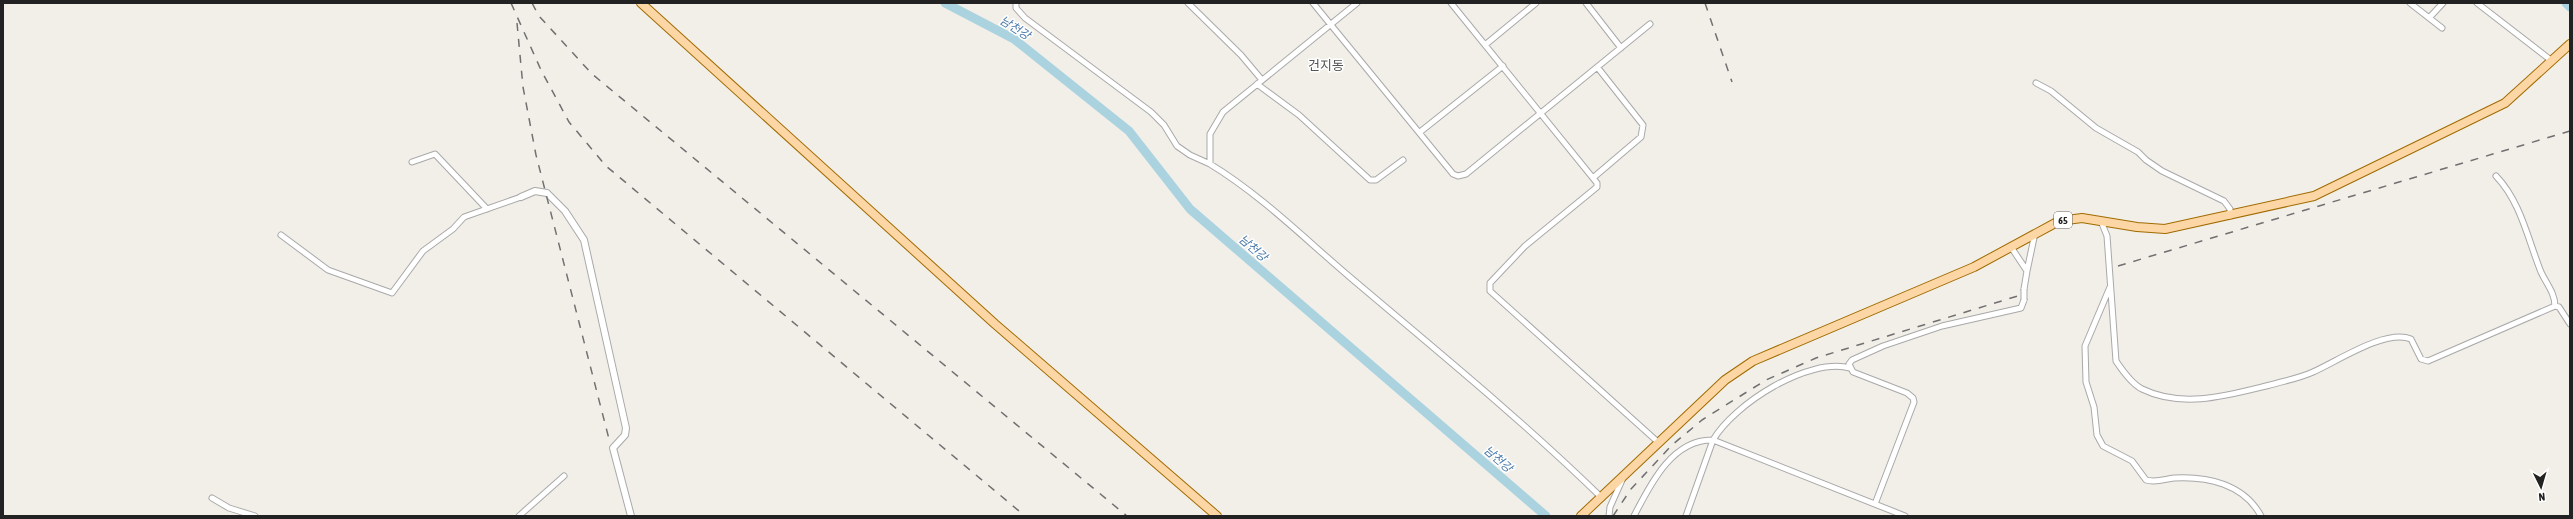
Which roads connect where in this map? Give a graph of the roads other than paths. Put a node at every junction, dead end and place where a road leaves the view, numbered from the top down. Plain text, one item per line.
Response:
1 (641, 3) edge
2 (1015, 3) edge
3 (1188, 3) edge
4 (1313, 3) edge
5 (1357, 3) edge
6 (1451, 3) edge
7 (1536, 3) edge
8 (1586, 3) edge
9 (2410, 3) edge
10 (2443, 3) edge
11 (2477, 3) edge
12 (2429, 18) junction
13 (1331, 24) junction
14 (1650, 24) dead end
15 (2442, 28) dead end
16 (2570, 44) edge
17 (1485, 45) junction
18 (1621, 48) junction
19 (2552, 61) junction
20 (1503, 66) junction
21 (1598, 68) junction
22 (1262, 80) junction
23 (2036, 83) dead end
24 (1257, 84) junction
25 (1541, 112) junction
26 (1420, 132) junction
27 (1403, 160) dead end
28 (412, 162) dead end
29 (1210, 164) junction
30 (2496, 176) dead end
31 (1594, 177) junction
32 (521, 197) joint
33 (487, 209) junction
34 (2230, 216) junction
35 (2101, 221) junction
36 (2036, 233) junction
37 (281, 235) dead end
38 (2011, 247) junction
39 (2027, 271) junction
40 (2112, 283) junction
41 (2555, 306) junction
42 (2570, 324) edge
43 (1850, 368) junction
44 (1713, 440) junction
45 (1659, 443) junction
46 (564, 476) dead end
47 (1624, 476) junction
48 (212, 498) dead end
49 (1602, 498) junction
50 (1875, 504) junction
51 (254, 516) edge
52 (519, 516) edge
53 (631, 516) edge
54 (1217, 516) edge
55 (1581, 516) edge
56 (1609, 516) edge
57 (1634, 516) edge
58 (1686, 516) edge
59 (1905, 516) edge
60 (2261, 516) edge

1 - 54 main road
2 - 29 street
3 - 22 street
4 - 13 street
5 - 13 street
6 - 17 street
7 - 17 street
8 - 18 street
9 - 12 street
10 - 12 street
11 - 19 street
12 - 15 street
13 - 22 street
13 - 26 street
14 - 18 street
16 - 19 main road, 65
17 - 20 street
18 - 21 street
19 - 34 main road, 65
20 - 25 street
20 - 26 street
21 - 25 street
21 - 31 street
22 - 24 street
23 - 34 street
24 - 27 street
24 - 29 street
25 - 26 street
25 - 31 street
28 - 33 street
29 - 49 street
30 - 41 street
31 - 45 street
32 - 33 street
32 - 53 street
33 - 37 street
34 - 35 main road, 65
35 - 36 main road, 65
35 - 40 street
36 - 38 main road, 65
36 - 39 street
38 - 39 street
38 - 45 main road, 65
39 - 43 street, bridge
40 - 41 street
40 - 60 street
41 - 42 street
43 - 44 street
43 - 50 street
44 - 50 street
44 - 57 street
44 - 58 street
45 - 47 main road, 65
46 - 52 street
47 - 49 main road, 65
47 - 56 street
48 - 51 street
49 - 55 main road, 65
50 - 59 street

